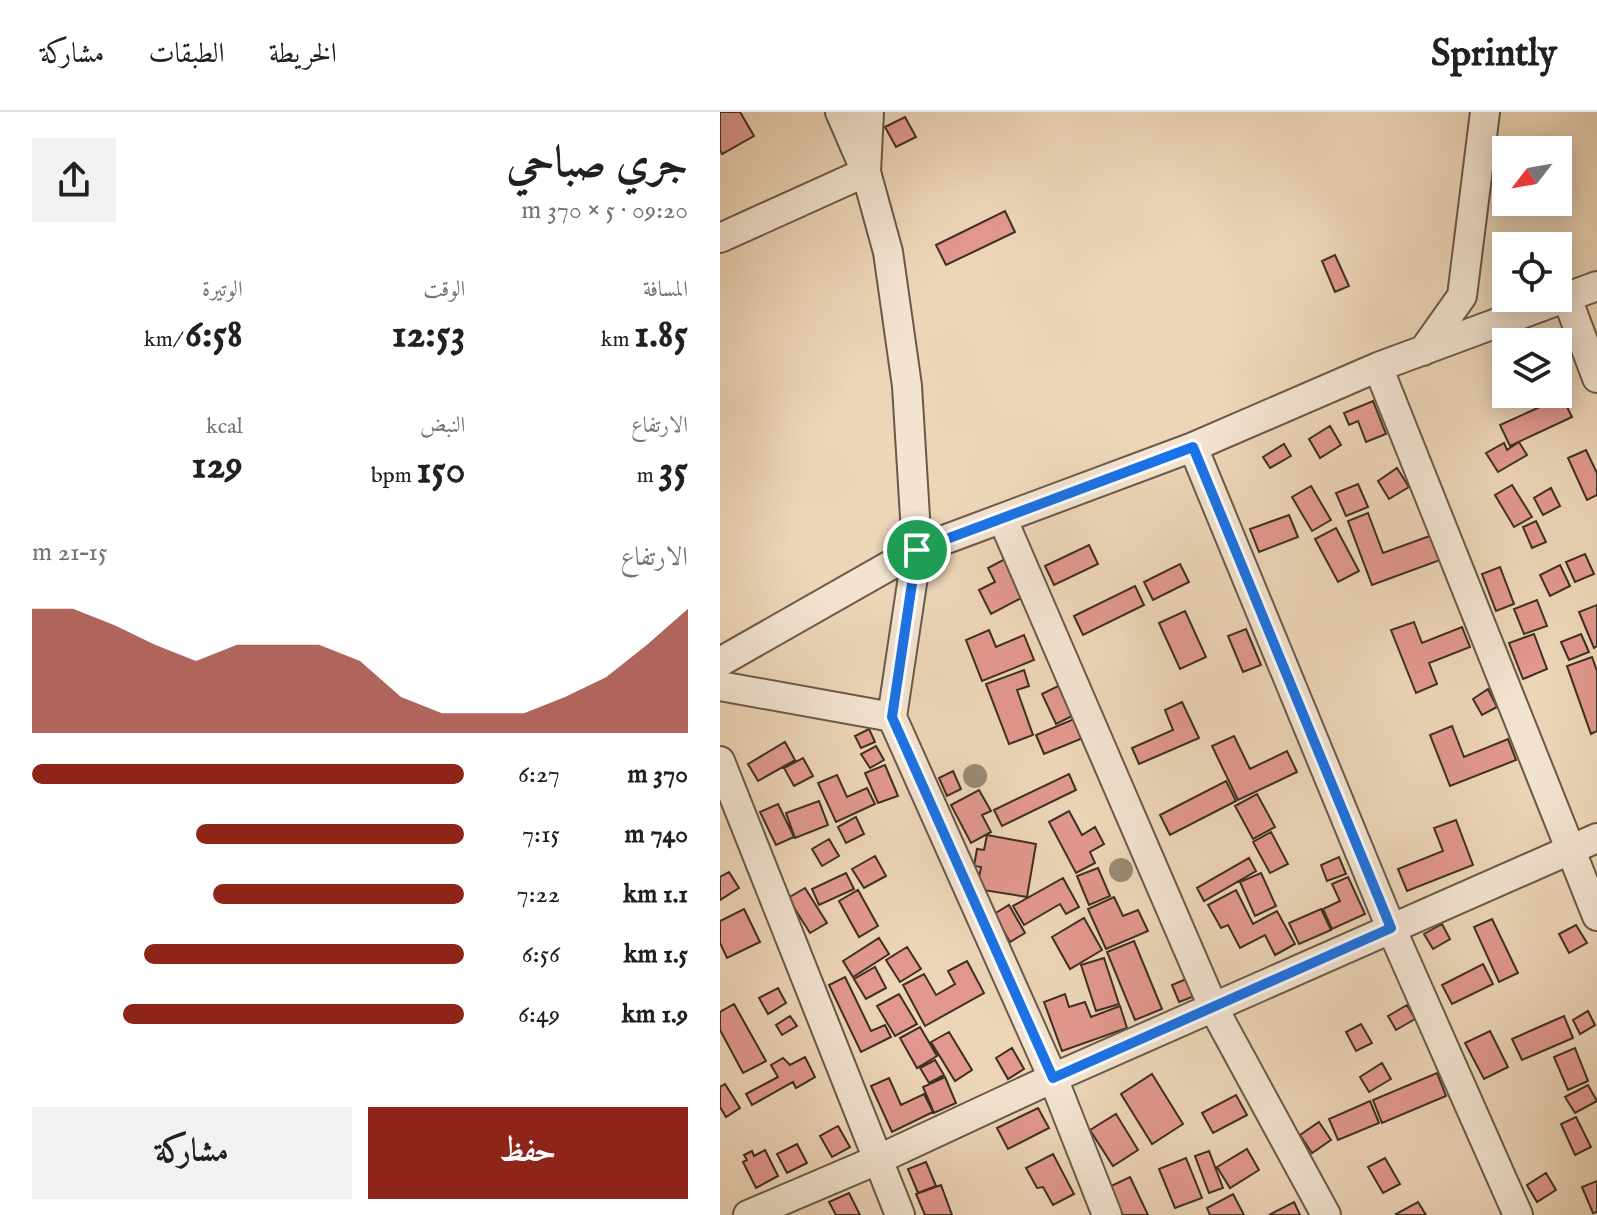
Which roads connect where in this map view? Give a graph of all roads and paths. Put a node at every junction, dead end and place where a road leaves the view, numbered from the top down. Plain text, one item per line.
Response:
1 (840, 112) edge
2 (869, 112) edge
3 (1485, 112) edge
4 (866, 172) junction
5 (720, 238) edge
6 (1597, 286) edge
7 (1572, 296) edge
8 (1572, 311) edge
9 (1529, 312) edge
10 (1423, 351) junction
11 (1378, 367) junction
12 (1597, 378) edge
13 (1193, 447) junction
14 (1003, 520) junction
15 (917, 550) junction
16 (720, 662) edge
17 (720, 686) edge
18 (892, 717) junction
19 (720, 761) edge
20 (1597, 838) edge
21 (1569, 850) junction
22 (1597, 916) edge
23 (1391, 928) junction
24 (1214, 1009) junction
25 (1053, 1078) junction
26 (877, 1160) junction
27 (748, 1215) edge
28 (900, 1215) edge
29 (1107, 1215) edge
30 (1326, 1215) edge
31 (1518, 1215) edge

1 - 4 street
2 - 4 street
3 - 10 street
4 - 5 street
4 - 15 street
6 - 7 street
8 - 12 street
9 - 10 street
10 - 11 street
11 - 13 street
11 - 21 street
13 - 14 street
13 - 23 street
14 - 15 street
14 - 24 street
15 - 16 street
15 - 18 street
17 - 18 street
18 - 25 street
19 - 26 street
20 - 21 street
21 - 22 street
21 - 23 street
23 - 24 street
23 - 31 street
24 - 25 street
24 - 30 street
25 - 26 street
25 - 29 street
26 - 27 street
26 - 28 street

